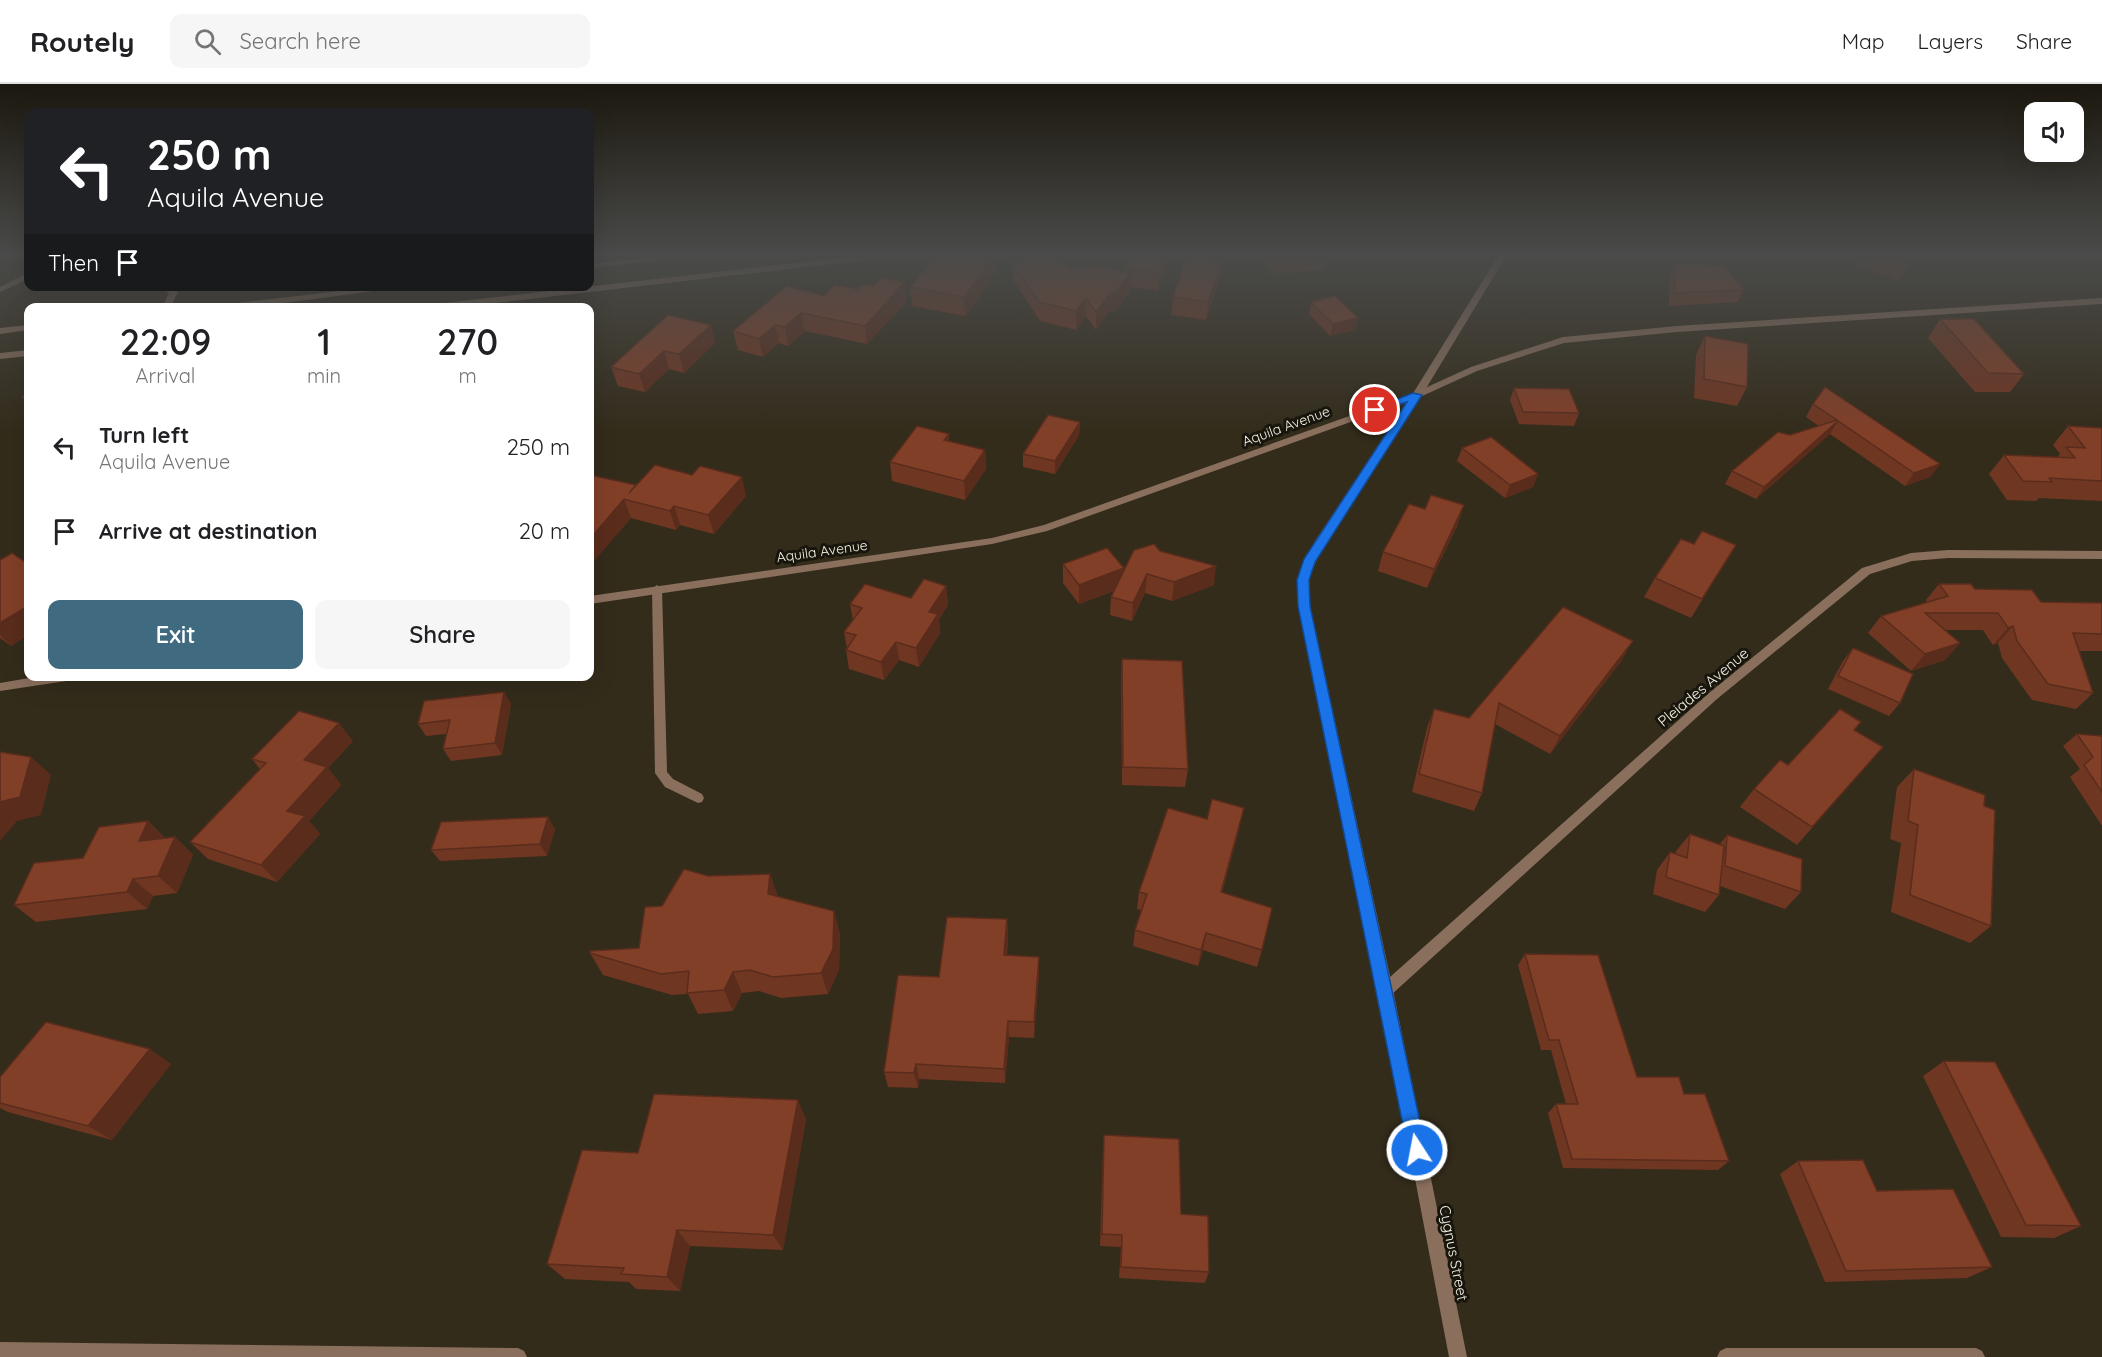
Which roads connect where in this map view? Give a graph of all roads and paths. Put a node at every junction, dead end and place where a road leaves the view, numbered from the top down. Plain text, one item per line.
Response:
1 (1468, 312) edge
2 (1928, 312) edge
3 (24, 328) edge
4 (0, 331) edge
5 (24, 353) edge
6 (0, 356) edge
7 (1417, 395) junction
8 (2102, 555) edge
9 (657, 589) junction
10 (594, 599) edge
11 (40, 681) edge
12 (0, 687) edge
13 (698, 798) dead end
14 (1386, 990) junction
15 (0, 1352) edge
16 (518, 1357) edge
17 (1458, 1357) edge
18 (1726, 1357) edge
19 (1976, 1357) edge

1 - 7 street, Cygnus Street
2 - 7 street, Aquila Avenue
3 - 4 street
5 - 6 street
7 - 9 street, Aquila Avenue
7 - 14 street, Cygnus Street
8 - 14 street, Pleiades Avenue
9 - 10 street, Aquila Avenue
9 - 13 street
11 - 12 street
14 - 17 street, Cygnus Street
15 - 16 street
18 - 19 street

